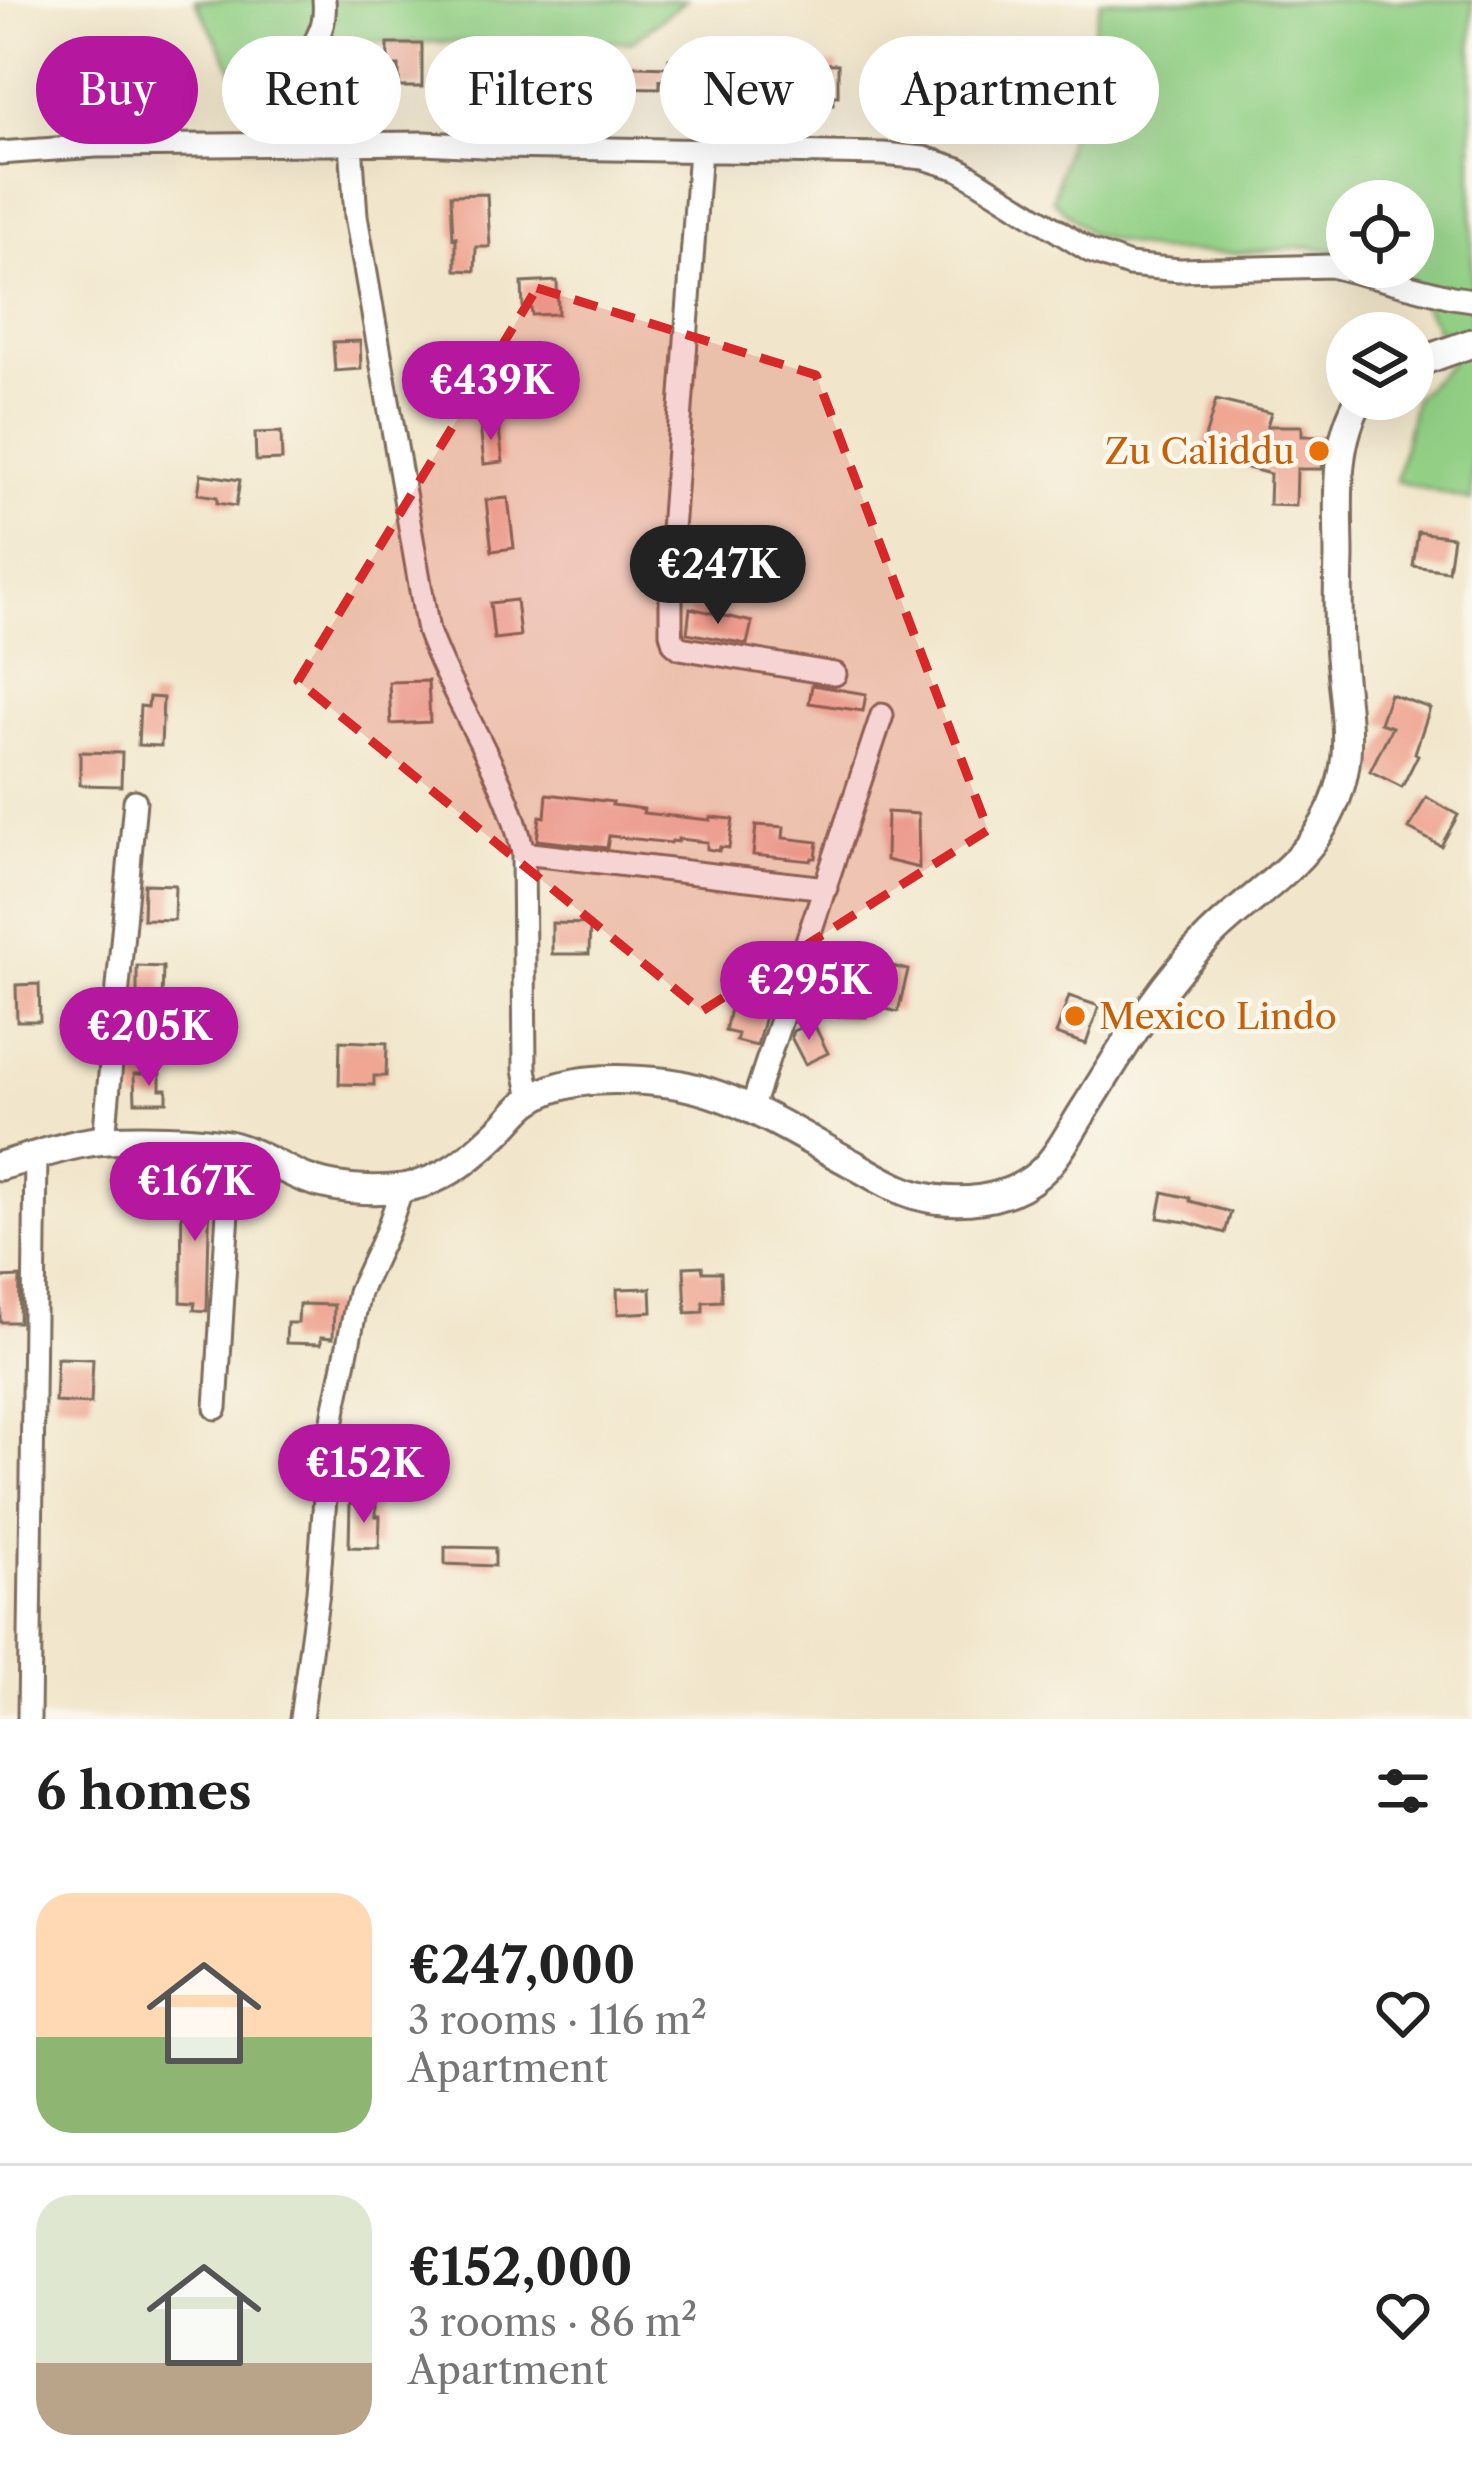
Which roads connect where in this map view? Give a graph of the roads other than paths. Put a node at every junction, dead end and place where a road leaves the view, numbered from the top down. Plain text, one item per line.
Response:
1 (324, 0) edge
2 (318, 36) edge
3 (240, 144) edge
4 (351, 144) edge
5 (401, 144) edge
6 (700, 150) junction
7 (0, 153) edge
8 (1472, 300) edge
9 (1472, 343) edge
10 (1434, 357) edge
11 (1352, 420) edge
12 (836, 674) dead end
13 (882, 715) dead end
14 (135, 801) dead end
15 (523, 853) junction
16 (826, 888) junction
17 (531, 1099) junction
18 (751, 1110) junction
19 (104, 1140) junction
20 (232, 1146) junction
21 (36, 1156) junction
22 (0, 1166) edge
23 (402, 1188) junction
24 (216, 1408) dead end
25 (29, 1719) edge
26 (302, 1719) edge

1 - 2 street
3 - 7 street
4 - 15 street
5 - 6 street
6 - 8 street
6 - 12 street
9 - 10 main road
11 - 18 main road
13 - 16 street
14 - 19 street
15 - 16 street
15 - 17 street
16 - 18 street
17 - 18 main road
17 - 23 main road
19 - 20 main road
19 - 21 main road
20 - 23 main road
20 - 24 street
21 - 22 main road
21 - 25 street
23 - 26 street

